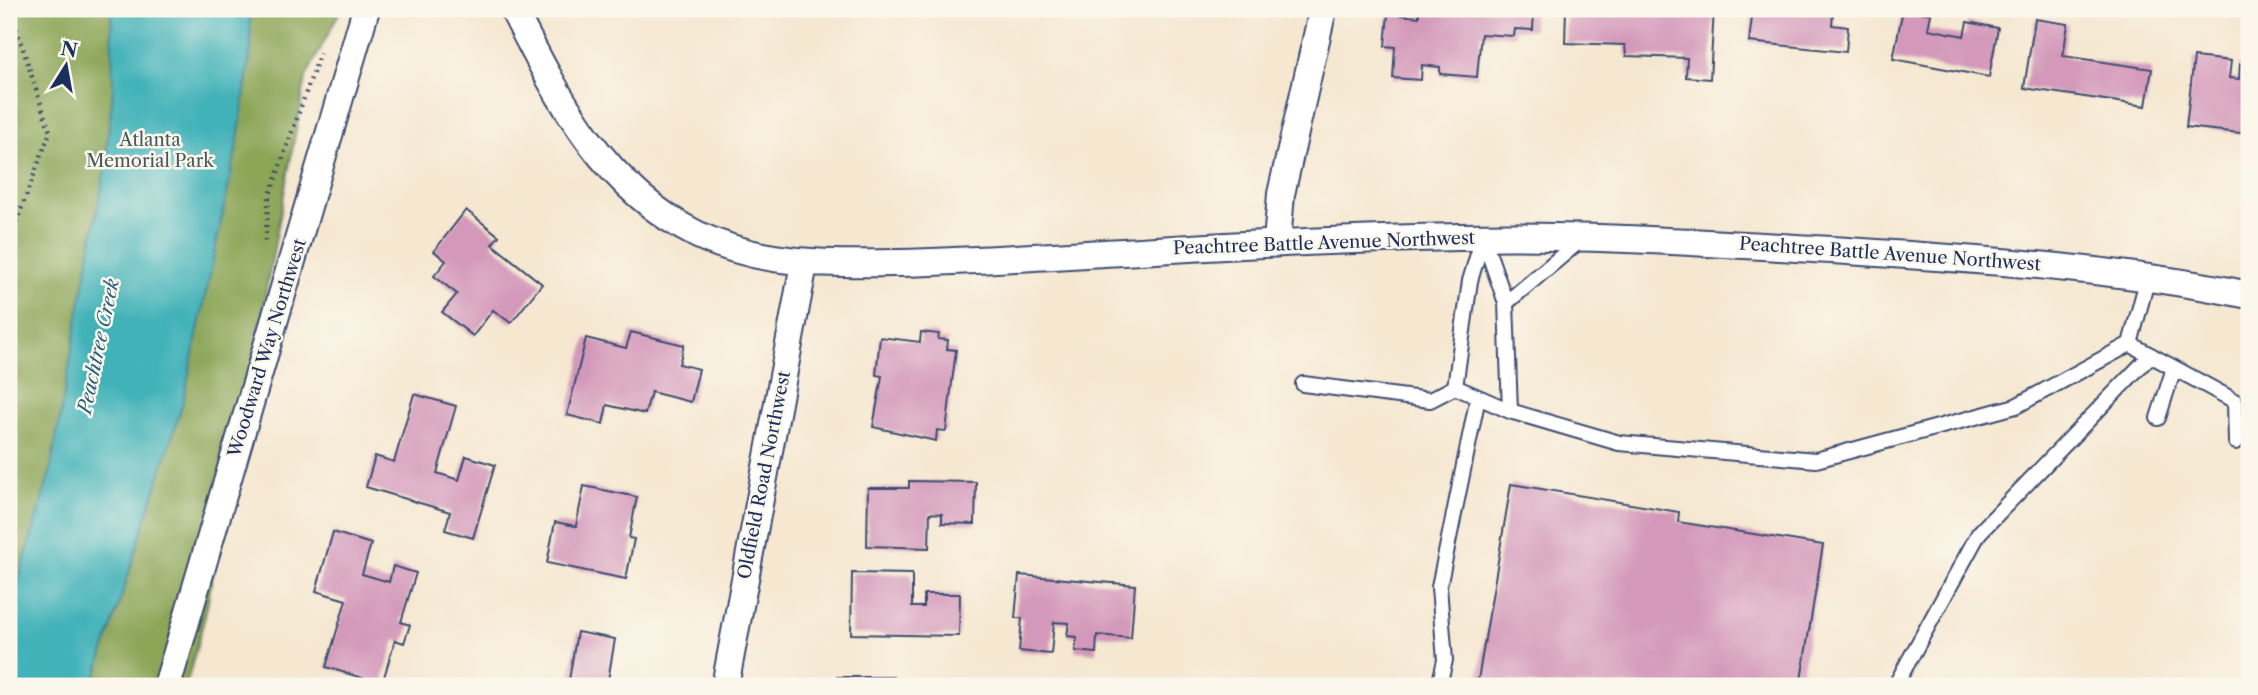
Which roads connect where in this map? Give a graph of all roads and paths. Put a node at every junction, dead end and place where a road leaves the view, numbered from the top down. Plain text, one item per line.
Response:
1 (10, 9) edge
2 (366, 9) edge
3 (513, 9) edge
4 (1323, 9) edge
5 (1483, 237) junction
6 (1583, 238) junction
7 (9, 242) edge
8 (1277, 242) junction
9 (804, 264) junction
10 (2148, 277) junction
11 (2249, 295) edge
12 (1506, 303) junction
13 (2130, 344) junction
14 (2151, 355) junction
15 (2174, 368) junction
16 (1303, 384) dead end
17 (1455, 387) junction
18 (1478, 397) junction
19 (1510, 411) junction
20 (2158, 418) dead end
21 (2236, 442) dead end
22 (167, 686) edge
23 (725, 686) edge
24 (1439, 686) edge
25 (1895, 686) edge

1 - 7 path
2 - 22 street, Woodward Way Northwest
3 - 9 street, Peachtree Battle Avenue Northwest
4 - 8 street
5 - 6 street, Peachtree Battle Avenue Northwest
5 - 8 street, Peachtree Battle Avenue Northwest
5 - 12 lane
5 - 17 lane
6 - 10 street, Peachtree Battle Avenue Northwest
6 - 12 lane
8 - 9 street, Peachtree Battle Avenue Northwest
9 - 23 street, Oldfield Road Northwest
10 - 11 street, Peachtree Battle Avenue Northwest
10 - 13 lane
12 - 19 lane
13 - 14 lane
13 - 19 lane
14 - 15 lane
14 - 25 lane
15 - 20 lane
15 - 21 lane
16 - 17 lane
17 - 18 lane
18 - 19 lane
18 - 24 lane

